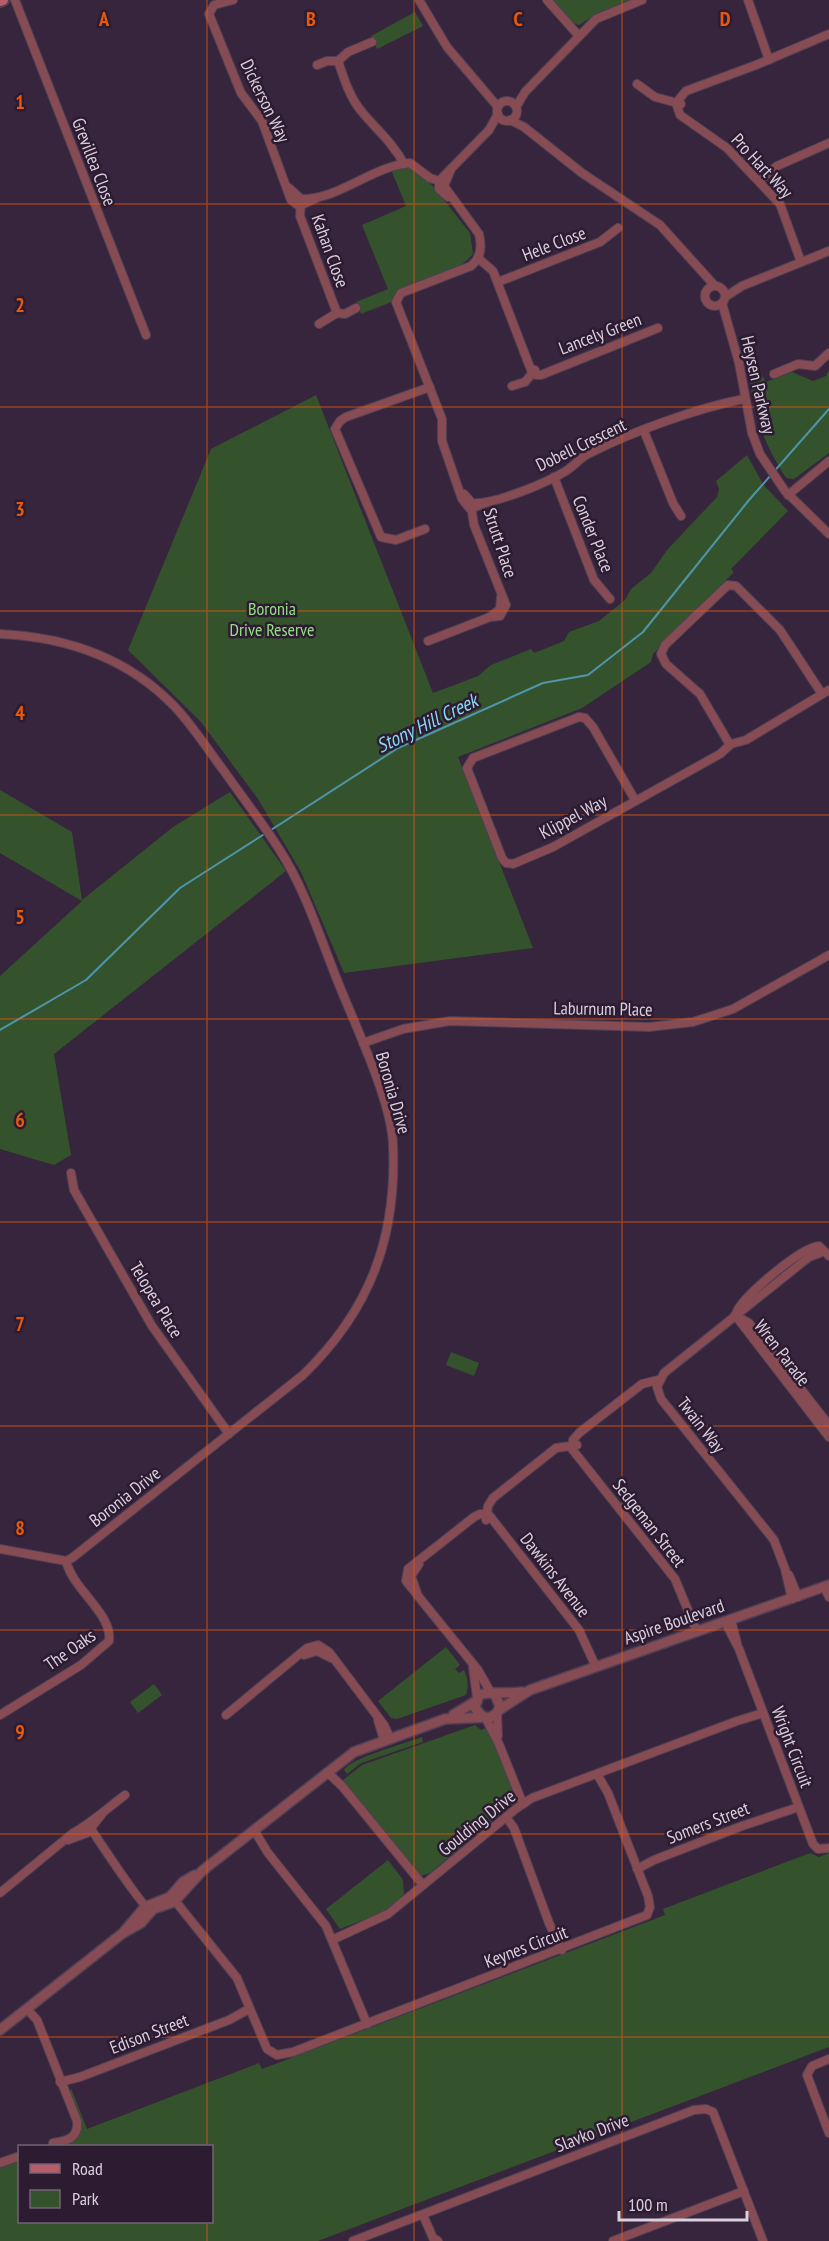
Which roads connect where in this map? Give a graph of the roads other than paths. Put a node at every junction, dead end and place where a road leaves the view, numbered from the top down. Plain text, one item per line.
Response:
1 (15, 0) edge
2 (232, 0) edge
3 (419, 0) edge
4 (548, 0) edge
5 (642, 0) edge
6 (748, 0) edge
7 (632, 2) edge
8 (214, 5) edge
9 (829, 34) edge
10 (579, 36) junction
11 (372, 42) dead end
12 (771, 59) junction
13 (338, 61) junction
14 (316, 65) dead end
15 (637, 84) dead end
16 (679, 103) junction
17 (507, 111) junction
18 (829, 143) edge
19 (404, 164) junction
20 (759, 181) junction
21 (442, 182) junction
22 (300, 202) junction
23 (618, 228) dead end
24 (829, 251) edge
25 (478, 258) junction
26 (803, 261) junction
27 (701, 272) junction
28 (498, 282) junction
29 (742, 286) junction
30 (718, 287) junction
31 (707, 291) junction
32 (724, 300) junction
33 (713, 306) junction
34 (356, 308) dead end
35 (337, 313) junction
36 (319, 324) dead end
37 (728, 324) junction
38 (658, 328) dead end
39 (146, 335) dead end
40 (829, 353) edge
41 (534, 371) junction
42 (774, 374) dead end
43 (512, 386) dead end
44 (430, 387) junction
45 (744, 401) junction
46 (644, 431) junction
47 (829, 461) edge
48 (554, 477) junction
49 (790, 497) junction
50 (471, 506) junction
51 (681, 516) dead end
52 (424, 529) dead end
53 (829, 534) edge
54 (610, 599) dead end
55 (0, 634) edge
56 (428, 641) dead end
57 (824, 694) edge
58 (728, 742) junction
59 (633, 802) junction
60 (829, 955) edge
61 (363, 1043) junction
62 (71, 1173) dead end
63 (828, 1240) edge
64 (822, 1251) junction
65 (829, 1258) edge
66 (735, 1315) junction
67 (658, 1383) junction
68 (829, 1425) edge
69 (229, 1434) junction
70 (829, 1437) edge
71 (574, 1445) junction
72 (487, 1517) junction
73 (0, 1549) edge
74 (66, 1561) junction
75 (826, 1586) edge
76 (829, 1597) edge
77 (795, 1598) junction
78 (728, 1621) junction
79 (694, 1633) junction
80 (471, 1662) junction
81 (593, 1668) junction
82 (530, 1690) junction
83 (493, 1694) junction
84 (476, 1699) junction
85 (762, 1711) junction
86 (498, 1712) junction
87 (0, 1715) edge
88 (226, 1715) dead end
89 (483, 1717) junction
90 (445, 1719) junction
91 (387, 1739) junction
92 (499, 1744) junction
93 (330, 1770) junction
94 (601, 1772) junction
95 (125, 1795) dead end
96 (525, 1802) junction
97 (798, 1805) junction
98 (503, 1819) junction
99 (88, 1829) junction
100 (252, 1832) junction
101 (829, 1848) edge
102 (636, 1866) junction
103 (422, 1887) junction
104 (0, 1893) edge
105 (175, 1899) junction
106 (148, 1907) junction
107 (331, 1937) junction
108 (559, 1951) junction
109 (25, 2011) junction
110 (251, 2012) junction
111 (364, 2025) junction
112 (0, 2030) edge
113 (829, 2059) edge
114 (61, 2084) junction
115 (829, 2133) edge
116 (47, 2145) edge
117 (18, 2157) edge
118 (0, 2163) edge
119 (744, 2191) junction
120 (423, 2215) junction
121 (353, 2241) edge
122 (438, 2241) edge
123 (613, 2241) edge
124 (763, 2241) edge

1 - 39 street, Grevillea Close
2 - 8 street, Dickerson Way
3 - 17 street
4 - 10 street
5 - 7 street
6 - 12 street
7 - 10 street
8 - 22 street, Dickerson Way
9 - 12 street
10 - 17 street
11 - 13 street
12 - 16 street
13 - 14 street
13 - 19 street
15 - 16 street, Pro Hart Way
16 - 20 street, Pro Hart Way
17 - 21 street
17 - 27 street
18 - 20 street
19 - 21 street
19 - 22 street
20 - 26 street, Pro Hart Way
21 - 25 street
22 - 35 street, Kahan Close
23 - 28 street, Hele Close
24 - 26 street
25 - 28 street
25 - 44 street
26 - 29 street
27 - 30 street
27 - 31 street
28 - 41 street
29 - 30 street
29 - 32 street
30 - 31 street
30 - 32 street, Heysen Parkway
31 - 33 street, Heysen Parkway
32 - 33 street
32 - 37 street, Heysen Parkway
33 - 37 street, Heysen Parkway
34 - 35 street, Kahan Close
35 - 36 street, Kahan Close
37 - 45 street, Heysen Parkway
38 - 41 street, Lancely Green
40 - 42 street
41 - 43 street
44 - 50 street
44 - 52 street
45 - 46 street, Dobell Crescent
45 - 49 street, Heysen Parkway
46 - 48 street, Dobell Crescent
46 - 51 street
47 - 49 street
48 - 50 street, Dobell Crescent
48 - 54 street, Conder Place
49 - 53 street, Heysen Parkway
50 - 56 street, Strutt Place
55 - 61 street, Boronia Drive
57 - 58 street
57 - 58 street
58 - 59 street, Klippel Way
59 - 59 street, Klippel Way
60 - 61 street, Laburnum Place
61 - 69 street, Boronia Drive
62 - 69 street, Telopea Place
63 - 64 street
64 - 65 street
64 - 66 street
66 - 67 street
66 - 68 street, Wren Parade
66 - 70 street, Wren Parade
67 - 71 street
67 - 77 street, Twain Way
69 - 74 street, Boronia Drive
71 - 72 street
71 - 79 street, Sedgeman Street
72 - 80 street
72 - 81 street, Dawkins Avenue
73 - 74 street
74 - 87 street, The Oaks
75 - 76 street
75 - 77 street, Aspire Boulevard
77 - 78 street, Aspire Boulevard
78 - 79 street, Aspire Boulevard
78 - 85 street, Wright Circuit
79 - 81 street, Aspire Boulevard
80 - 83 street
80 - 84 street
81 - 82 street, Aspire Boulevard
82 - 83 street, Aspire Boulevard
82 - 86 street, Aspire Boulevard
83 - 84 street
83 - 86 street
84 - 89 street
84 - 90 street
85 - 94 street, Goulding Drive
85 - 97 street, Wright Circuit
86 - 89 street
86 - 92 street
88 - 91 street
89 - 90 street
89 - 92 street
90 - 91 street
91 - 93 street
92 - 96 street
93 - 100 street
93 - 103 street
94 - 96 street, Goulding Drive
94 - 102 street, Keynes Circuit
95 - 99 street
96 - 98 street, Goulding Drive
97 - 101 street, Wright Circuit
97 - 102 street, Somers Street
98 - 103 street, Goulding Drive
98 - 108 street
99 - 104 street
99 - 106 street
100 - 105 street
100 - 107 street
102 - 108 street, Keynes Circuit
103 - 107 street, Goulding Drive
105 - 106 street
105 - 110 street, Keynes Circuit
106 - 109 street
107 - 111 street
108 - 111 street, Keynes Circuit
109 - 112 street
109 - 114 street
110 - 111 street, Keynes Circuit
110 - 114 street, Edison Street
113 - 115 street
114 - 116 street
117 - 118 street
119 - 120 street, Slavko Drive
119 - 123 street
119 - 124 street, Slavko Drive
120 - 121 street, Slavko Drive
120 - 122 street

